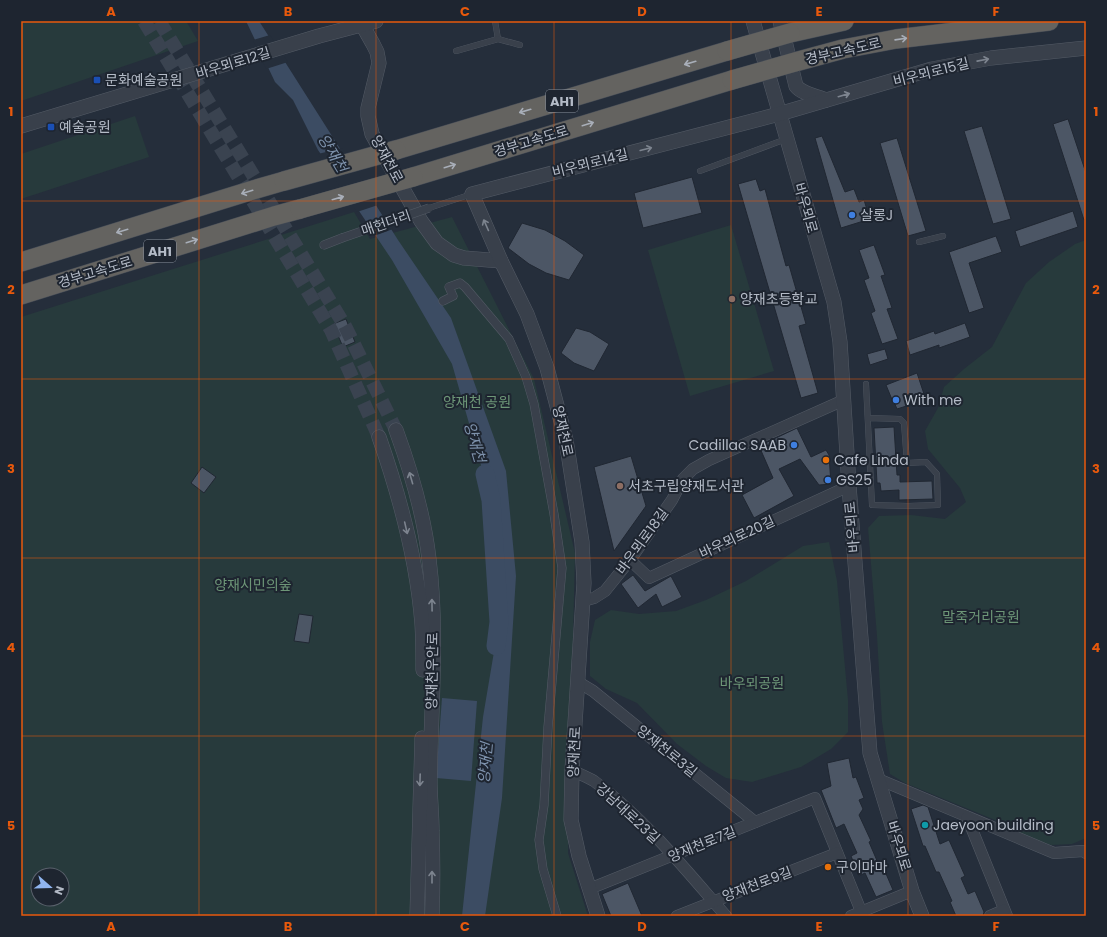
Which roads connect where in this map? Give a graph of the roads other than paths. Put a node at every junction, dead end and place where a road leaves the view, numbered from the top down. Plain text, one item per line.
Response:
1 (495, 21) edge
2 (753, 21) edge
3 (844, 21) edge
4 (1049, 21) edge
5 (366, 22) edge
6 (785, 27) edge
7 (498, 38) junction
8 (520, 45) dead end
9 (1086, 48) edge
10 (456, 51) dead end
11 (826, 100) junction
12 (779, 114) junction
13 (21, 126) edge
14 (786, 139) junction
15 (700, 171) dead end
16 (472, 194) junction
17 (429, 208) joint
18 (943, 236) dead end
19 (919, 242) dead end
20 (324, 245) dead end
21 (501, 261) junction
22 (21, 262) edge
23 (21, 295) edge
24 (443, 301) dead end
25 (866, 384) dead end
26 (844, 400) junction
27 (868, 418) junction
28 (396, 430) tunnel mouth
29 (379, 437) tunnel mouth
30 (849, 486) junction
31 (630, 560) junction
32 (583, 600) junction
33 (578, 682) junction
34 (428, 686) junction
35 (572, 770) junction
36 (878, 779) junction
37 (967, 817) junction
38 (755, 822) junction
39 (837, 853) junction
40 (1086, 853) edge
41 (673, 856) junction
42 (589, 889) junction
43 (912, 891) junction
44 (713, 901) junction
45 (1006, 913) edge
46 (859, 915) edge
47 (417, 916) edge
48 (432, 916) edge
49 (557, 916) edge
50 (598, 916) edge
51 (677, 916) edge
52 (726, 916) edge
53 (922, 916) edge
54 (990, 916) edge

1 - 7 lane
2 - 12 street, 바우뫼로
3 - 6 highway, 경부고속도로 / AH1
23 -> 4 highway, 경부고속도로 / AH1, bridge
5 - 13 street, 바우뫼로12길
5 - 21 street, 양재천로
6 - 11 street
6 -> 22 highway, 경부고속도로 / AH1, bridge
7 - 8 lane
7 - 10 lane
11 -> 9 street, 비우뫼로15길
11 - 12 street, 비우뫼로15길
12 - 14 street, 바우뫼로
16 -> 12 street, 비우뫼로14길
14 - 15 lane
14 - 26 street, 바우뫼로
16 - 17 lane
21 -> 16 street
17 - 20 street, 매헌다리, bridge
18 - 19 lane
21 - 32 street, 양재천로
24 - 49 street
25 - 27 lane
26 - 30 street, 바우뫼로
26 - 31 street, 바우뫼로18길
27 - 27 lane
34 -> 28 street, 양재천우안로
29 -> 34 street, 양재천우안로
30 - 31 street, 바우뫼로20길
30 - 36 street, 바우뫼로
31 - 32 street, 바우뫼로18길
32 - 33 street, 양재천로
33 - 35 street, 양재천로
33 - 38 street, 양재천로3길
34 -> 47 street, 양재천우안로
48 -> 34 street, 양재천우안로
35 - 41 street, 강남대로23길
35 - 42 street, 양재천로
36 - 37 street
36 - 43 street, 바우뫼로
37 - 40 street
37 - 45 street
38 - 39 street, 양재천로7길
38 - 41 street, 양재천로7길
39 - 44 street, 양재천로9길
39 - 46 street
41 - 42 street, 양재천로7길
41 - 44 street, 강남대로23길
42 - 50 street, 양재천로
43 - 46 street
43 - 53 street, 바우뫼로
44 - 51 street, 양재천로9길
44 - 52 street, 강남대로23길
45 - 54 street

